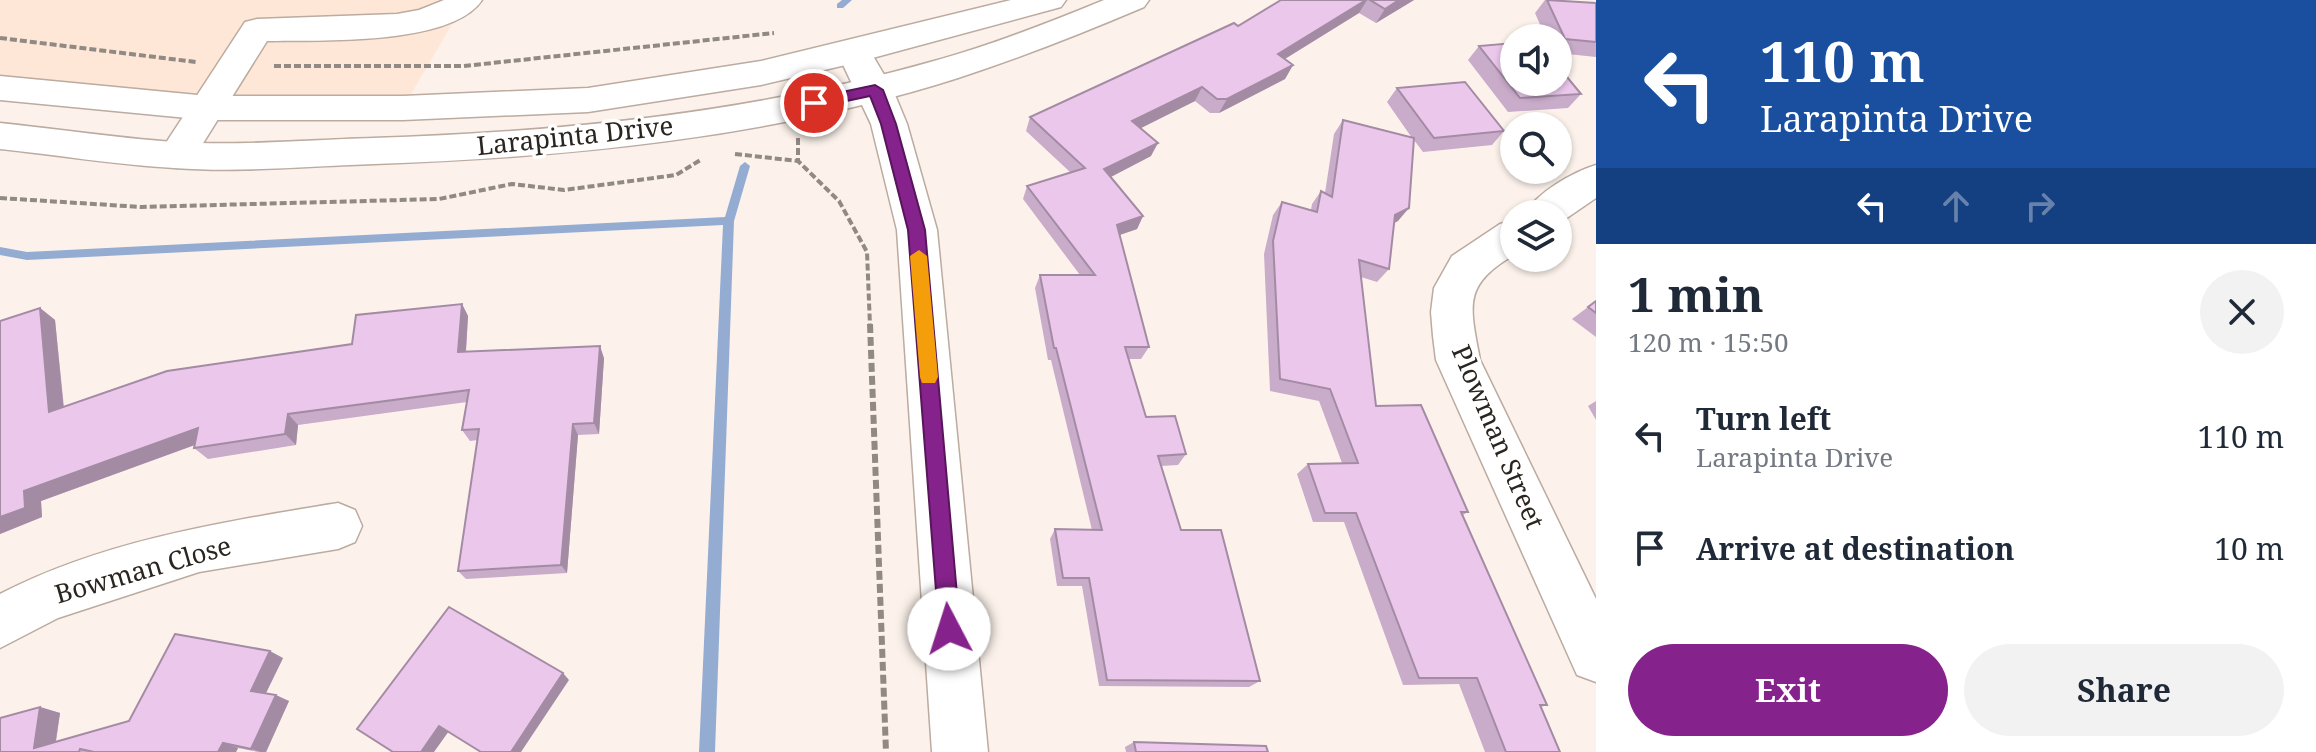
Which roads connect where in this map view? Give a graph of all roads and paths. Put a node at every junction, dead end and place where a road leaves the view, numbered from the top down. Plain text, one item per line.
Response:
1 (466, 0) edge
2 (1050, 0) edge
3 (1133, 0) edge
4 (779, 32) dead end
5 (750, 36) junction
6 (0, 38) edge
7 (854, 52) junction
8 (234, 67) junction
9 (761, 73) junction
10 (0, 88) edge
11 (875, 90) junction
12 (208, 108) junction
13 (784, 109) junction
14 (0, 136) edge
15 (724, 153) dead end
16 (177, 155) junction
17 (705, 157) dead end
18 (798, 161) junction
19 (1596, 179) edge
20 (0, 198) edge
21 (1565, 200) edge
22 (1500, 245) edge
23 (338, 526) dead end
24 (0, 622) edge
25 (1596, 656) edge
26 (886, 752) edge
27 (960, 752) edge

1 - 8 main road
2 - 7 main road, Larapinta Drive
3 - 11 main road, Larapinta Drive
4 - 5 path
5 - 8 path
5 - 9 path
6 - 8 path
7 - 9 main road, Larapinta Drive
7 - 11 main road
8 - 12 main road
9 - 12 main road, Larapinta Drive
10 - 12 main road, Larapinta Drive
11 - 13 main road, Larapinta Drive
11 - 27 main road
12 - 16 main road
13 - 16 main road, Larapinta Drive
13 - 18 path
14 - 16 main road, Larapinta Drive
15 - 18 path
17 - 20 path
18 - 26 path
19 - 21 main road
22 - 25 main road, Plowman Street
23 - 24 main road, Bowman Close

